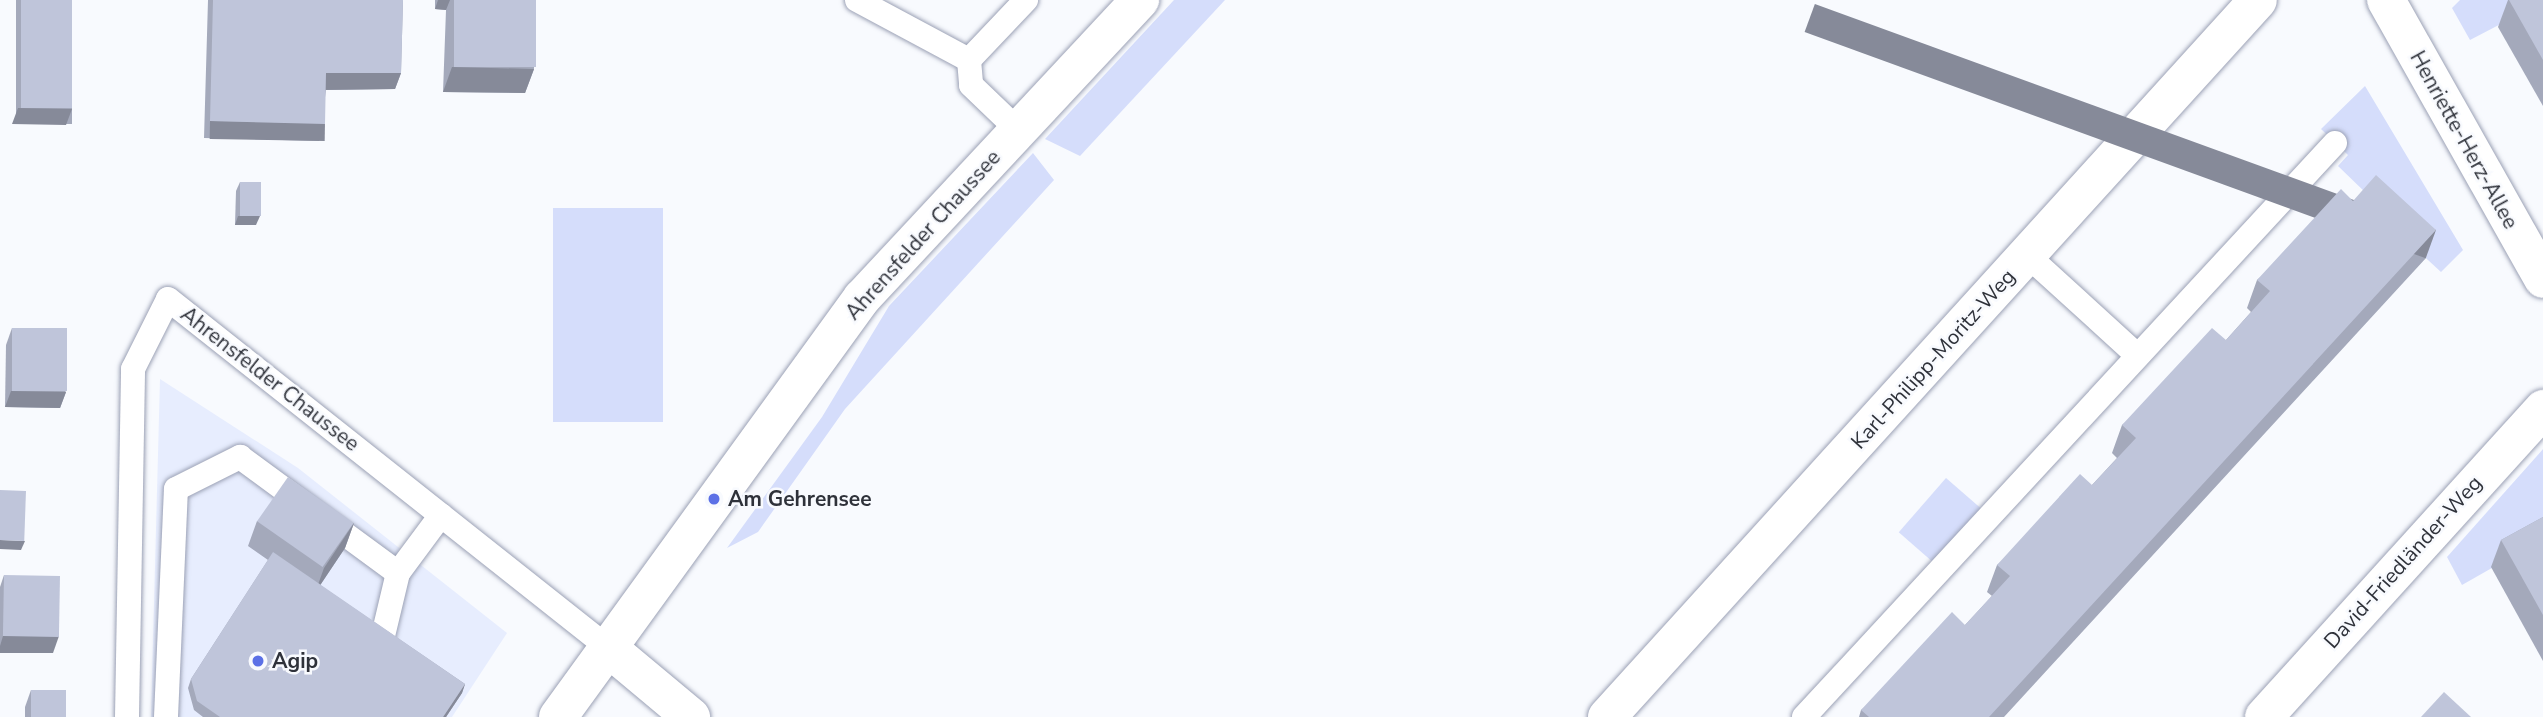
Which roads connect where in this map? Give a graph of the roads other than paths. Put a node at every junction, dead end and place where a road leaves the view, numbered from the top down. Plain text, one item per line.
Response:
1 (857, 0) edge
2 (1026, 0) edge
3 (1140, 0) edge
4 (2258, 0) edge
5 (2385, 0) edge
6 (970, 61) junction
7 (1018, 130) junction
8 (2335, 142) dead end
9 (2028, 255) junction
10 (2543, 279) edge
11 (2137, 355) junction
12 (2543, 409) edge
13 (441, 514) junction
14 (398, 573) junction
15 (382, 640) edge
16 (606, 646) junction
17 (127, 717) edge
18 (166, 717) edge
19 (558, 717) edge
20 (691, 717) edge
21 (1607, 717) edge
22 (1804, 717) edge
23 (2264, 717) edge

1 - 6 lane
2 - 6 lane
3 - 7 street, Ahrensfelder Chaussee
4 - 9 street, Karl-Philipp-Moritz-Weg
5 - 10 street, Henriette-Herz-Allee
6 - 7 lane
7 - 16 street, Ahrensfelder Chaussee
8 - 11 lane
9 - 11 lane
9 - 21 street, Karl-Philipp-Moritz-Weg
11 - 22 lane
12 - 23 street, David-Friedländer-Weg
13 - 14 lane
13 - 16 lane, Ahrensfelder Chaussee
13 - 17 lane, Ahrensfelder Chaussee
14 - 15 lane
14 - 18 lane
16 - 19 street, Ahrensfelder Chaussee
16 - 20 street

